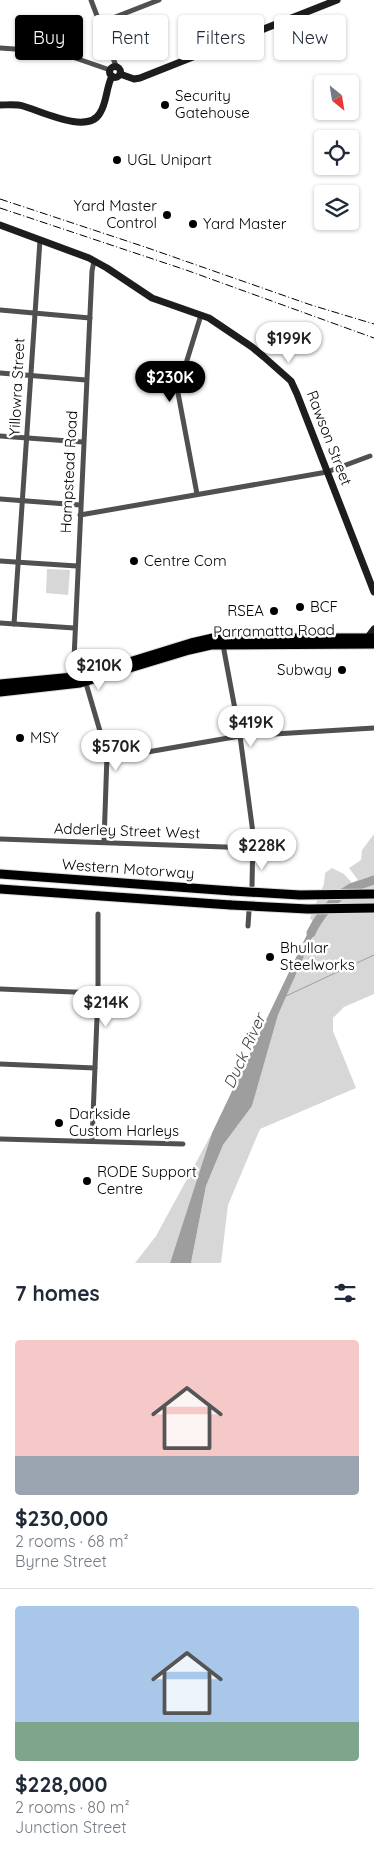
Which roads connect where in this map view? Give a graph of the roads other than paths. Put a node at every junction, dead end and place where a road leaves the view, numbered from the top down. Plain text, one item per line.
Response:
1 (91, 0) edge
2 (159, 0) edge
3 (337, 0) edge
4 (97, 15) edge
5 (121, 15) edge
6 (0, 48) edge
7 (109, 60) edge
8 (112, 71) junction
9 (0, 105) edge
10 (0, 226) edge
11 (40, 240) junction
12 (94, 261) junction
13 (0, 310) edge
14 (34, 312) junction
15 (201, 315) junction
16 (90, 318) junction
17 (0, 373) edge
18 (30, 374) junction
19 (86, 380) junction
20 (0, 436) edge
21 (26, 438) junction
22 (83, 442) junction
23 (370, 456) dead end
24 (327, 472) junction
25 (197, 494) junction
26 (0, 499) edge
27 (22, 500) junction
28 (80, 505) junction
29 (80, 515) junction
30 (0, 561) edge
31 (18, 562) junction
32 (77, 566) junction
33 (374, 592) edge
34 (0, 623) edge
35 (14, 624) junction
36 (74, 628) junction
37 (374, 629) edge
38 (372, 640) edge
39 (223, 644) junction
40 (85, 679) junction
41 (73, 681) junction
42 (0, 684) edge
43 (0, 692) edge
44 (374, 728) edge
45 (240, 736) junction
46 (107, 759) junction
47 (0, 839) edge
48 (104, 842) junction
49 (253, 848) junction
50 (0, 874) edge
51 (252, 886) dead end
52 (0, 889) edge
53 (374, 894) edge
54 (374, 908) edge
55 (249, 911) dead end
56 (98, 914) dead end
57 (248, 926) dead end
58 (0, 989) edge
59 (98, 993) junction
60 (0, 1064) edge
61 (95, 1068) junction
62 (0, 1139) edge
63 (92, 1141) junction
64 (184, 1144) dead end

1 - 4 street
2 - 5 street
3 - 8 main road
6 - 8 street
7 - 8 street
8 - 9 main road
10 - 11 main road, Rawson Street
11 - 12 main road, Rawson Street
11 - 14 street, Yillowra Street
12 - 15 main road, Rawson Street
12 - 16 street, Hampstead Road
13 - 14 street
14 - 16 street
14 - 18 street, Yillowra Street
15 - 24 main road, Rawson Street
15 - 25 street
16 - 19 street, Hampstead Road
17 - 18 street
18 - 19 street
18 - 21 street, Yillowra Street
19 - 22 street, Hampstead Road
20 - 21 street
21 - 22 street
21 - 27 street, Yillowra Street
22 - 28 street, Hampstead Road
23 - 24 street
24 - 25 street
24 - 33 main road, Rawson Street
25 - 29 street
26 - 27 street
27 - 28 street
27 - 31 street, Yillowra Street
28 - 29 street, Hampstead Road
29 - 32 street, Hampstead Road
30 - 31 street
31 - 32 street
31 - 35 street, Yillowra Street
32 - 36 street, Hampstead Road
34 - 35 street
35 - 36 street
36 - 41 street, Hampstead Road
37 - 38 main road
38 - 39 highway, Parramatta Road
38 - 40 highway, Parramatta Road
39 - 40 highway, Parramatta Road
39 - 45 street
40 - 41 highway, Parramatta Road
40 - 46 street
41 - 42 highway, Parramatta Road
41 - 43 highway, Parramatta Road
44 - 45 street
45 - 46 street
45 - 49 street
46 - 48 street
47 - 48 street, Adderley Street West
48 - 49 street, Adderley Street West
49 - 51 street
50 - 53 highway, Western Motorway, bridge
52 - 54 highway, Western Motorway, bridge
55 - 57 street
56 - 59 street
58 - 59 street
59 - 61 street
60 - 61 street
61 - 63 street
62 - 63 street
63 - 64 street

